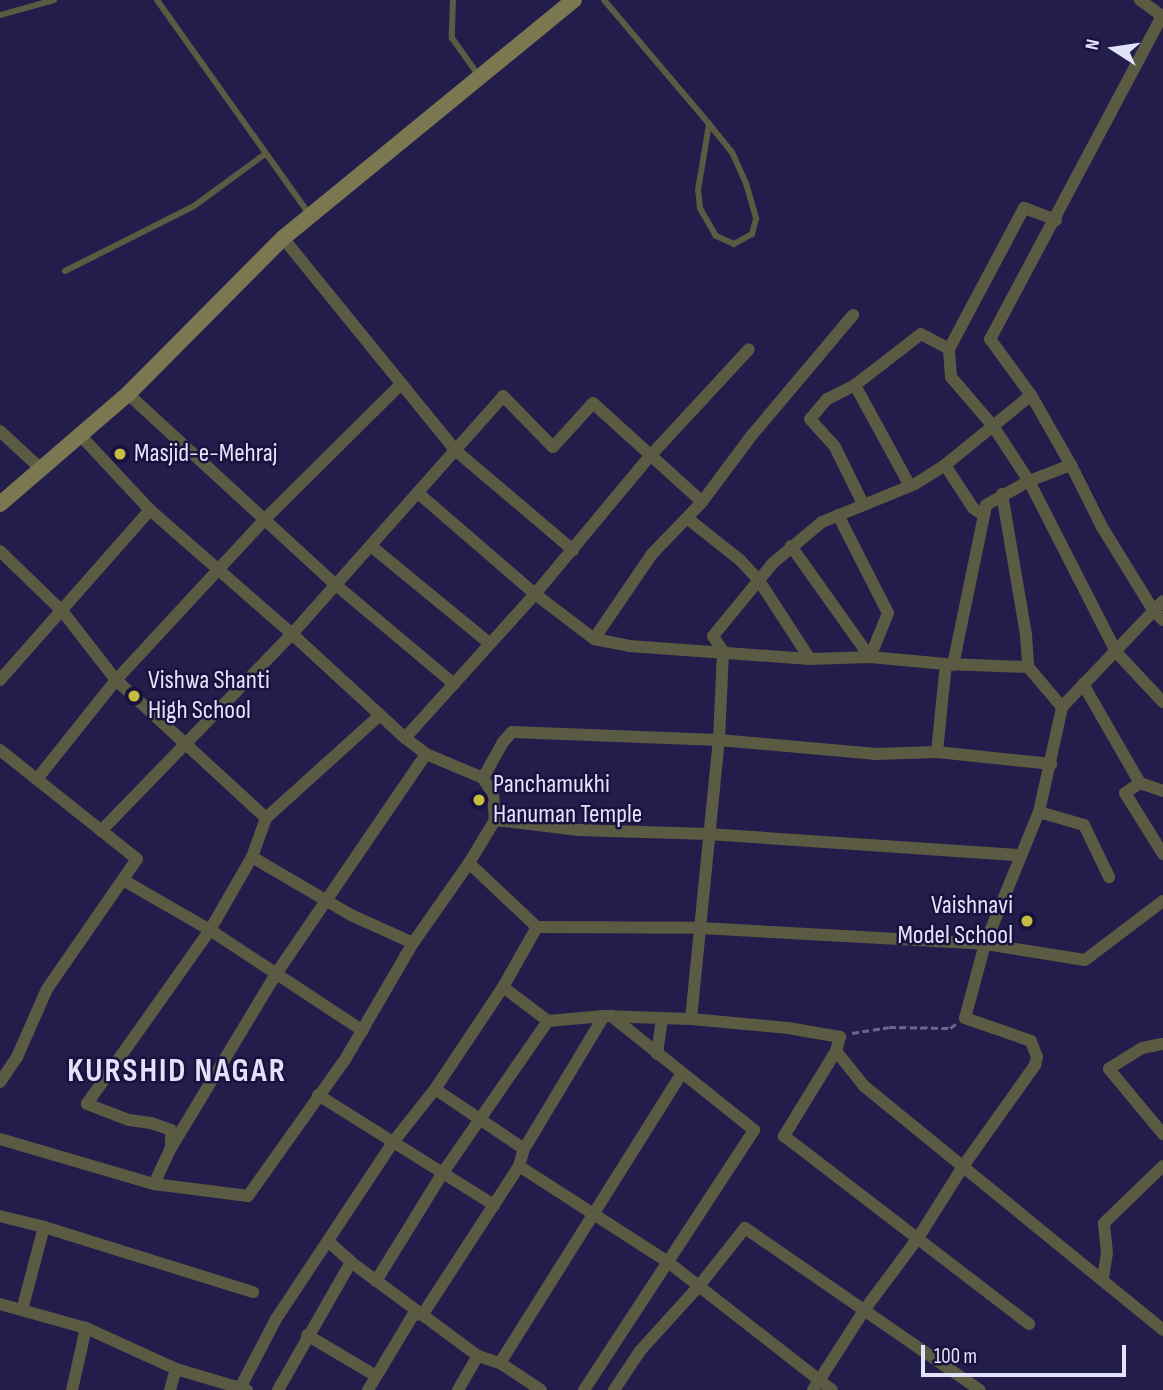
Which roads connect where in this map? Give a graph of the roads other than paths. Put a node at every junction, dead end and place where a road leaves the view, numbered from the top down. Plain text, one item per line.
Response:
1 (54, 0) edge
2 (157, 0) edge
3 (453, 0) edge
4 (574, 0) edge
5 (604, 0) edge
6 (1140, 0) edge
7 (0, 15) edge
8 (1163, 16) edge
9 (480, 77) junction
10 (709, 124) junction
11 (265, 155) junction
12 (310, 216) junction
13 (1056, 220) junction
14 (282, 238) junction
15 (65, 271) dead end
16 (853, 315) dead end
17 (749, 349) dead end
18 (948, 349) junction
19 (401, 384) junction
20 (855, 385) junction
21 (128, 394) junction
22 (1031, 395) junction
23 (993, 426) junction
24 (0, 431) edge
25 (81, 436) junction
26 (455, 450) junction
27 (651, 455) junction
28 (945, 465) junction
29 (1072, 465) junction
30 (41, 469) junction
31 (1029, 481) junction
32 (910, 486) junction
33 (418, 493) junction
34 (1002, 494) junction
35 (702, 502) junction
36 (0, 504) edge
37 (863, 504) junction
38 (150, 510) junction
39 (982, 513) junction
40 (838, 515) junction
41 (687, 518) junction
42 (265, 519) junction
43 (371, 546) junction
44 (792, 546) junction
45 (573, 550) junction
46 (0, 551) edge
47 (217, 570) junction
48 (758, 579) junction
49 (336, 585) junction
50 (535, 594) junction
51 (1163, 601) edge
52 (1153, 610) junction
53 (63, 612) junction
54 (1163, 620) edge
55 (292, 634) junction
56 (594, 639) junction
57 (488, 643) junction
58 (723, 651) junction
59 (1116, 652) junction
60 (870, 657) junction
61 (810, 659) junction
62 (950, 664) junction
63 (1028, 667) junction
64 (0, 680) edge
65 (116, 680) junction
66 (454, 684) junction
67 (1083, 684) junction
68 (1163, 702) edge
69 (1062, 707) junction
70 (379, 716) junction
71 (405, 738) junction
72 (719, 740) junction
73 (185, 742) junction
74 (0, 750) edge
75 (937, 752) junction
76 (426, 754) junction
77 (1051, 764) junction
78 (483, 778) junction
79 (37, 779) junction
80 (1140, 783) junction
81 (1163, 791) edge
82 (1039, 812) junction
83 (267, 818) junction
84 (495, 820) junction
85 (100, 831) junction
86 (708, 834) junction
87 (1163, 854) edge
88 (1019, 855) junction
89 (252, 858) junction
90 (469, 863) junction
91 (1110, 877) dead end
92 (123, 880) junction
93 (1163, 901) edge
94 (327, 902) junction
95 (537, 927) junction
96 (701, 928) junction
97 (209, 930) junction
98 (413, 943) junction
99 (985, 944) junction
100 (276, 974) junction
101 (503, 987) junction
102 (608, 1016) junction
103 (662, 1018) junction
104 (691, 1019) junction
105 (548, 1021) junction
106 (363, 1031) junction
107 (1163, 1047) edge
108 (836, 1051) junction
109 (657, 1054) junction
110 (681, 1074) junction
111 (0, 1082) edge
112 (435, 1089) junction
113 (318, 1095) junction
114 (480, 1120) junction
115 (1163, 1135) edge
116 (0, 1139) edge
117 (394, 1140) junction
118 (172, 1148) junction
119 (524, 1149) junction
120 (964, 1165) junction
121 (519, 1166) junction
122 (1163, 1166) edge
123 (444, 1171) junction
124 (154, 1184) junction
125 (494, 1205) junction
126 (594, 1212) junction
127 (0, 1216) edge
128 (44, 1227) junction
129 (918, 1238) junction
130 (329, 1242) junction
131 (351, 1262) junction
132 (668, 1262) junction
133 (1103, 1278) junction
134 (376, 1281) junction
135 (699, 1286) junction
136 (253, 1292) dead end
137 (0, 1305) edge
138 (865, 1309) junction
139 (22, 1310) junction
140 (423, 1314) junction
141 (1029, 1324) dead end
142 (86, 1328) junction
143 (1163, 1330) edge
144 (307, 1335) junction
145 (478, 1356) junction
146 (500, 1363) junction
147 (176, 1369) junction
148 (376, 1377) junction
149 (816, 1385) edge
150 (243, 1389) edge
151 (72, 1390) edge
152 (170, 1390) edge
153 (278, 1390) edge
154 (368, 1390) edge
155 (458, 1390) edge
156 (541, 1390) edge
157 (584, 1390) edge
158 (614, 1390) edge
159 (832, 1390) edge
160 (980, 1390) edge

1 - 7 lane
2 - 11 lane
3 - 9 lane
4 - 9 main road
5 - 10 lane
6 - 8 street
8 - 13 street
9 - 12 main road
10 - 10 lane
11 - 12 lane
11 - 15 lane
12 - 14 main road
13 - 18 street
13 - 22 street
14 - 19 street
14 - 21 main road
16 - 35 street
17 - 27 street
18 - 20 street
18 - 23 street
19 - 26 street
19 - 42 street
20 - 32 street
20 - 37 street
21 - 25 main road
21 - 42 street
22 - 23 street
22 - 29 street
23 - 28 street
23 - 31 street
24 - 30 street
25 - 30 main road
25 - 38 street
26 - 27 street
26 - 33 street
26 - 45 street
27 - 35 street
27 - 45 street
28 - 32 street
28 - 39 street
29 - 31 street
29 - 52 street
30 - 36 main road
31 - 34 street
31 - 59 street
32 - 37 street
33 - 43 street
33 - 50 street
34 - 39 street
34 - 63 street
35 - 41 street
37 - 40 street
38 - 47 street
38 - 53 street
39 - 62 street
40 - 44 street
40 - 60 street
41 - 48 street
41 - 56 street
42 - 47 street
42 - 49 street
43 - 49 street
43 - 57 street
44 - 48 street
44 - 60 street
45 - 50 street
46 - 53 street
47 - 55 street
47 - 65 street
48 - 58 street
48 - 61 street
49 - 55 street
49 - 66 street
50 - 56 street
50 - 57 street
51 - 52 street
52 - 54 street
52 - 59 street
53 - 64 street
53 - 65 street
55 - 70 street
55 - 73 street
56 - 58 street
57 - 66 street
58 - 61 street
58 - 72 street
59 - 67 street
59 - 68 street
60 - 61 street
60 - 62 street
62 - 63 street
62 - 75 street
63 - 69 street
65 - 73 street
65 - 79 street
66 - 71 street
67 - 69 street
67 - 80 street
69 - 77 street
70 - 71 street
70 - 83 street
71 - 76 street
72 - 75 street
72 - 78 street
72 - 86 street
73 - 83 street
73 - 85 street
74 - 79 street
75 - 77 street
76 - 78 street
76 - 94 street
77 - 82 street
78 - 84 street
79 - 85 street
80 - 81 street
80 - 87 street
82 - 88 street
82 - 91 street
83 - 89 street
84 - 86 street
84 - 90 street
85 - 92 street
86 - 88 street
86 - 96 street
88 - 99 street
89 - 94 street
89 - 97 street
90 - 95 street
90 - 98 street
92 - 97 street
92 - 111 street
93 - 99 street
94 - 98 street
94 - 100 street
95 - 96 street
95 - 101 street
96 - 99 street
96 - 104 street
97 - 100 street
97 - 118 street
98 - 106 street
99 - 120 street
100 - 106 street
100 - 118 street
101 - 105 street
101 - 112 street
102 - 103 street
102 - 105 street
102 - 109 street
102 - 119 street
103 - 104 street
103 - 109 street
104 - 108 street
105 - 114 street
106 - 113 street
107 - 115 street
108 - 120 street
108 - 129 street
109 - 110 street
110 - 126 street
110 - 132 street
112 - 114 street
112 - 117 street
113 - 117 street
113 - 124 street
114 - 119 street
114 - 123 street
116 - 124 street
117 - 123 street
117 - 130 street
118 - 124 street
119 - 121 street
120 - 129 street
120 - 133 street
121 - 125 street
121 - 126 street
122 - 133 street
123 - 125 street
123 - 134 street
125 - 140 street
126 - 132 street
126 - 146 street
127 - 128 street
128 - 136 street
128 - 139 street
129 - 138 street
129 - 141 street
130 - 131 street
130 - 150 street
131 - 134 street
131 - 144 street
132 - 135 street
132 - 157 street
133 - 143 street
134 - 140 street
135 - 138 street
135 - 149 street
135 - 158 street
137 - 139 street
138 - 149 street
138 - 160 street
139 - 142 street
140 - 145 street
140 - 148 street
142 - 147 street
142 - 151 street
144 - 148 street
144 - 153 street
145 - 146 street
145 - 155 street
146 - 156 street
147 - 150 street
147 - 152 street
148 - 154 street
149 - 159 street

